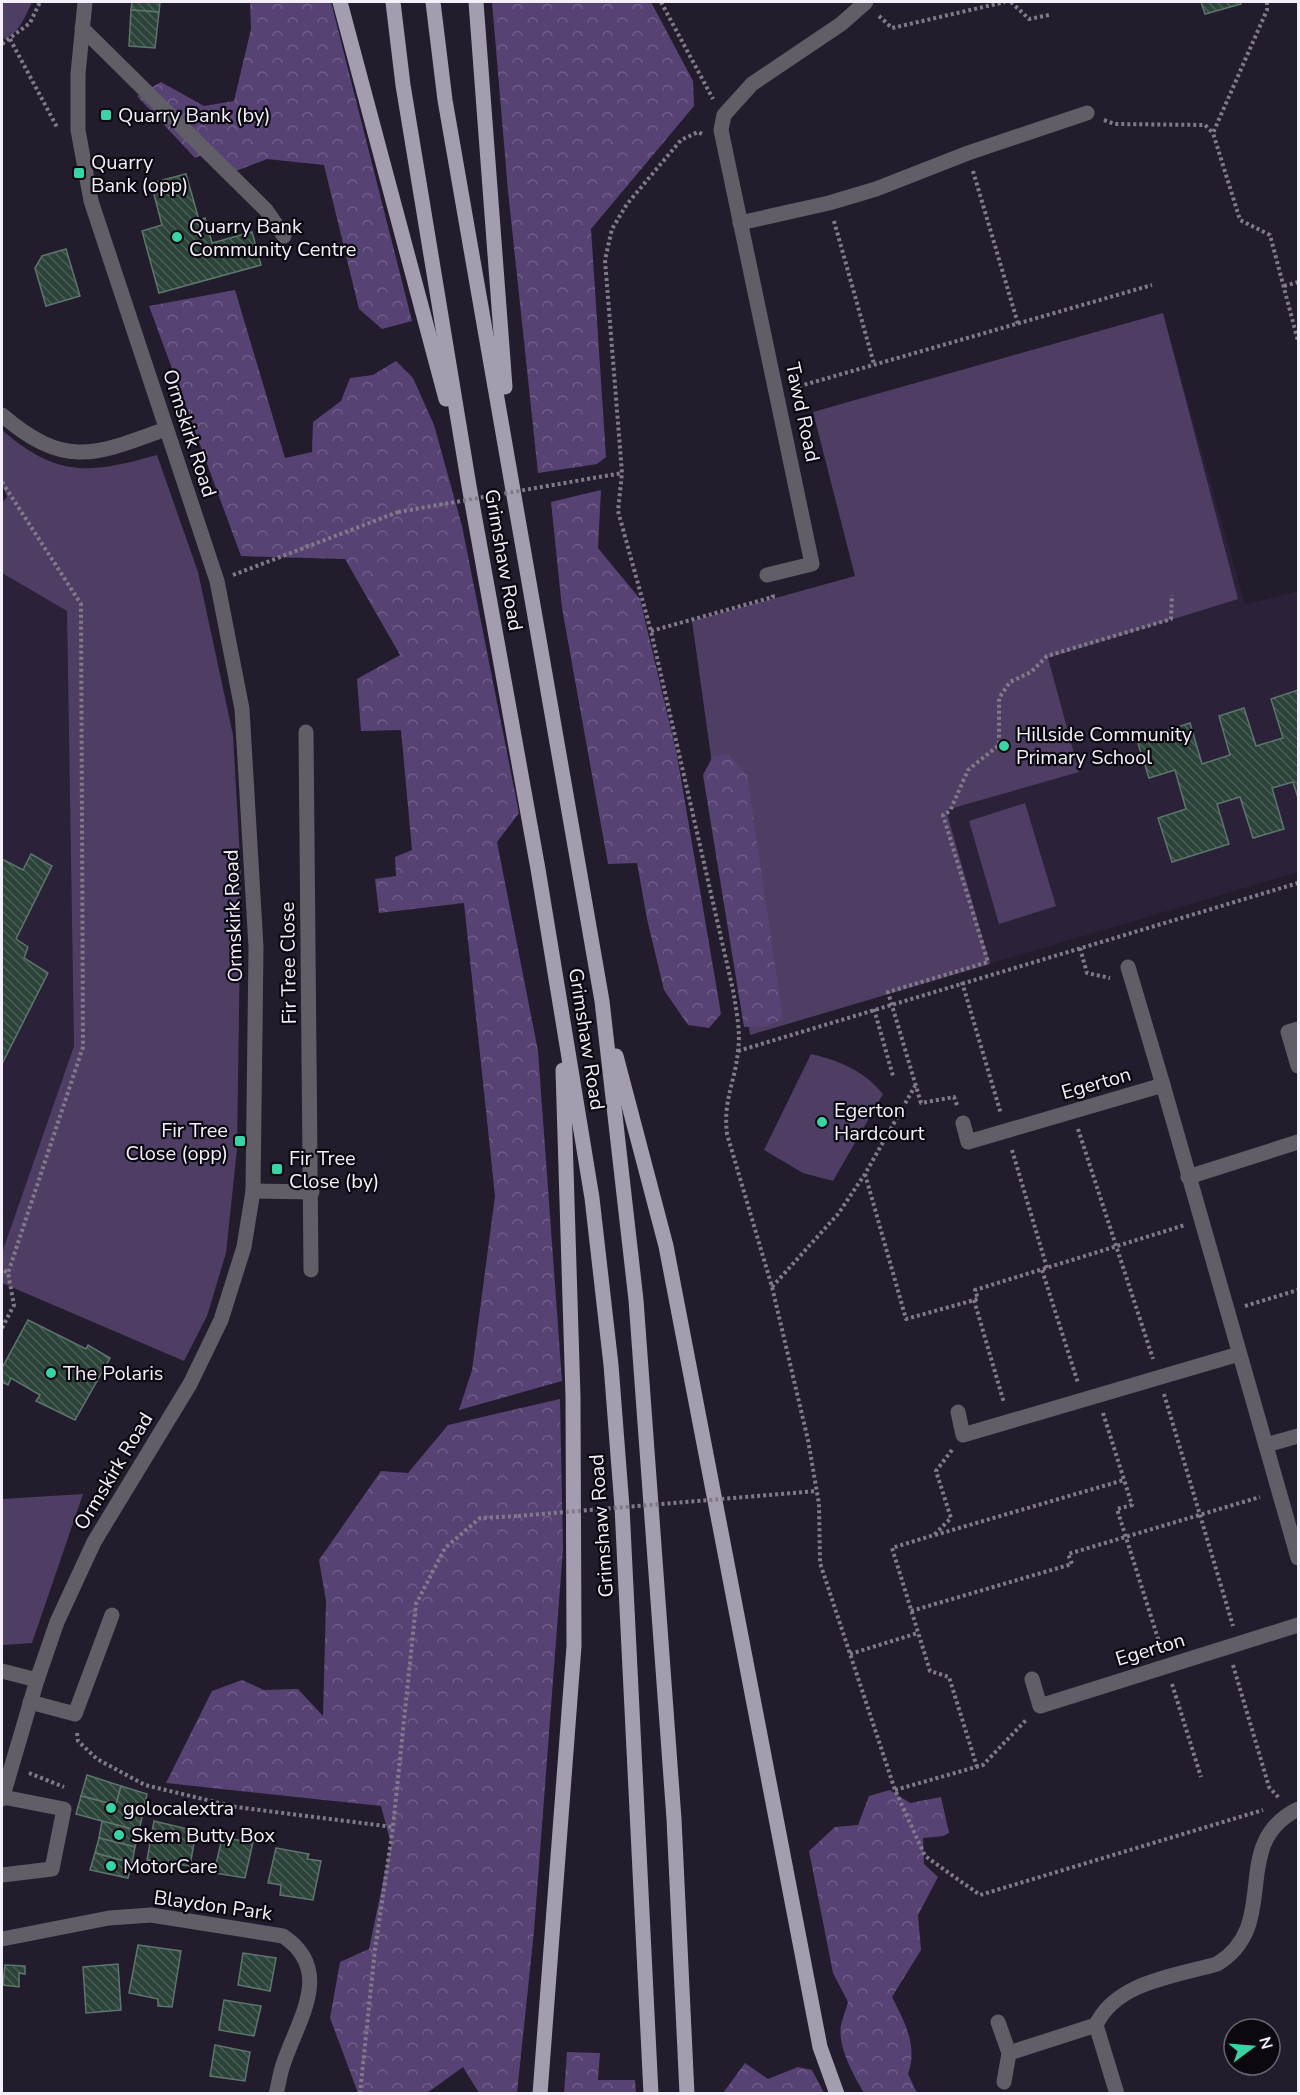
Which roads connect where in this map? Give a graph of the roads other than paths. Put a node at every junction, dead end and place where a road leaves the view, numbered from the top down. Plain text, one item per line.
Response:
1 (85, 2) edge
2 (340, 2) edge
3 (393, 2) edge
4 (433, 2) edge
5 (476, 2) edge
6 (866, 2) edge
7 (82, 28) junction
8 (1087, 113) road end
9 (740, 224) junction
10 (284, 236) dead end
11 (2, 415) edge
12 (166, 429) junction
13 (512, 477) junction
14 (469, 486) junction
15 (767, 574) road end
16 (306, 732) dead end
17 (1130, 974) road end
18 (602, 1001) junction
19 (560, 1004) junction
20 (1299, 1029) edge
21 (1299, 1066) edge
22 (1163, 1085) junction
23 (963, 1123) road end
24 (1299, 1142) edge
25 (1188, 1177) junction
26 (253, 1191) junction
27 (312, 1192) junction
28 (311, 1270) dead end
29 (1239, 1354) junction
30 (958, 1412) dead end
31 (1299, 1436) edge
32 (1266, 1445) junction
33 (1299, 1557) edge
34 (112, 1615) dead end
35 (1299, 1625) edge
36 (2, 1671) edge
37 (1032, 1679) dead end
38 (37, 1680) junction
39 (30, 1702) junction
40 (2, 1798) edge
41 (1299, 1809) edge
42 (2, 1875) edge
43 (2, 1939) edge
44 (998, 2022) dead end
45 (1096, 2025) junction
46 (1010, 2053) junction
47 (1004, 2082) dead end
48 (276, 2094) edge
49 (540, 2094) edge
50 (651, 2094) edge
51 (687, 2094) edge
52 (837, 2094) edge
53 (1117, 2094) edge

1 - 7 street, Ormskirk Road
2 - 14 main road
3 - 14 main road, Grimshaw Road
4 - 13 main road, Grimshaw Road
5 - 13 main road
6 - 9 street, Tawd Road
7 - 10 street
7 - 12 street, Ormskirk Road
8 - 9 street
9 - 15 street, Tawd Road
11 - 12 street
12 - 26 street, Ormskirk Road
13 - 18 main road, Grimshaw Road
14 - 19 main road, Grimshaw Road
16 - 27 street, Fir Tree Close
17 - 22 street
18 - 51 main road, Grimshaw Road
18 - 52 main road
19 - 49 main road
19 - 50 main road, Grimshaw Road
20 - 21 street
22 - 23 street, Egerton
22 - 25 street
24 - 25 street
25 - 29 street
26 - 27 street
26 - 38 street, Ormskirk Road
27 - 28 street, Fir Tree Close
29 - 30 street
29 - 32 street
31 - 32 street
32 - 33 street
34 - 39 street
35 - 37 street, Egerton
36 - 38 street
38 - 39 street, Ormskirk Road
39 - 40 street, Ormskirk Road
40 - 42 street
41 - 45 street
43 - 48 street, Blaydon Park
44 - 46 street
45 - 46 street
45 - 53 street
46 - 47 street

